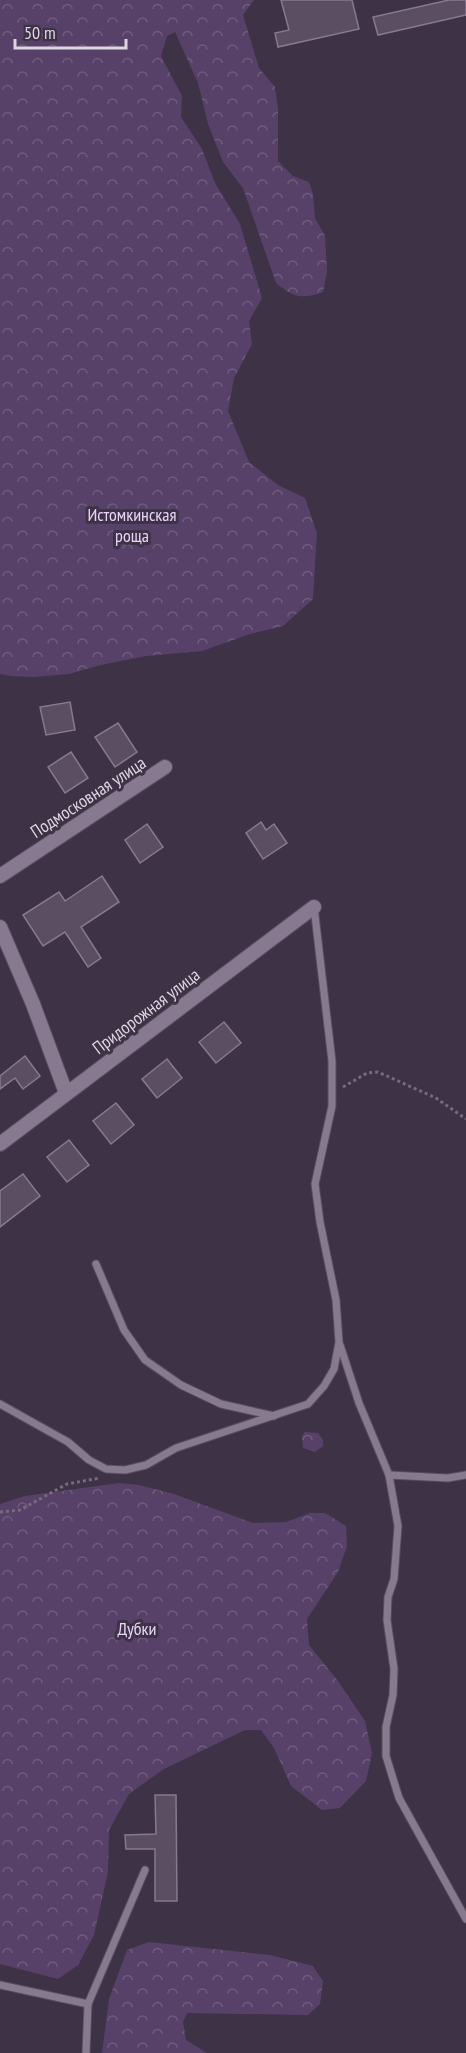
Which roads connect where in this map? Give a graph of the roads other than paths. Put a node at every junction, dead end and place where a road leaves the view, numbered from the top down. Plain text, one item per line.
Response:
1 (165, 767) dead end
2 (0, 876) edge
3 (314, 907) joint
4 (0, 927) edge
5 (66, 1094) junction
6 (0, 1144) edge
7 (96, 1264) dead end
8 (339, 1342) junction
9 (0, 1404) edge
10 (274, 1416) junction
11 (389, 1475) junction
12 (466, 1475) edge
13 (145, 1870) dead end
14 (466, 1919) edge
15 (0, 1985) edge
16 (88, 2004) junction
17 (86, 2053) edge

1 - 2 street, Подмосковная улица
3 - 5 street, Придорожная улица
3 - 8 lane
4 - 5 street
5 - 6 street, Придорожная улица
7 - 10 lane
8 - 10 lane
8 - 11 lane
9 - 10 lane
11 - 12 lane
11 - 14 lane
13 - 16 lane
15 - 16 lane
16 - 17 lane

